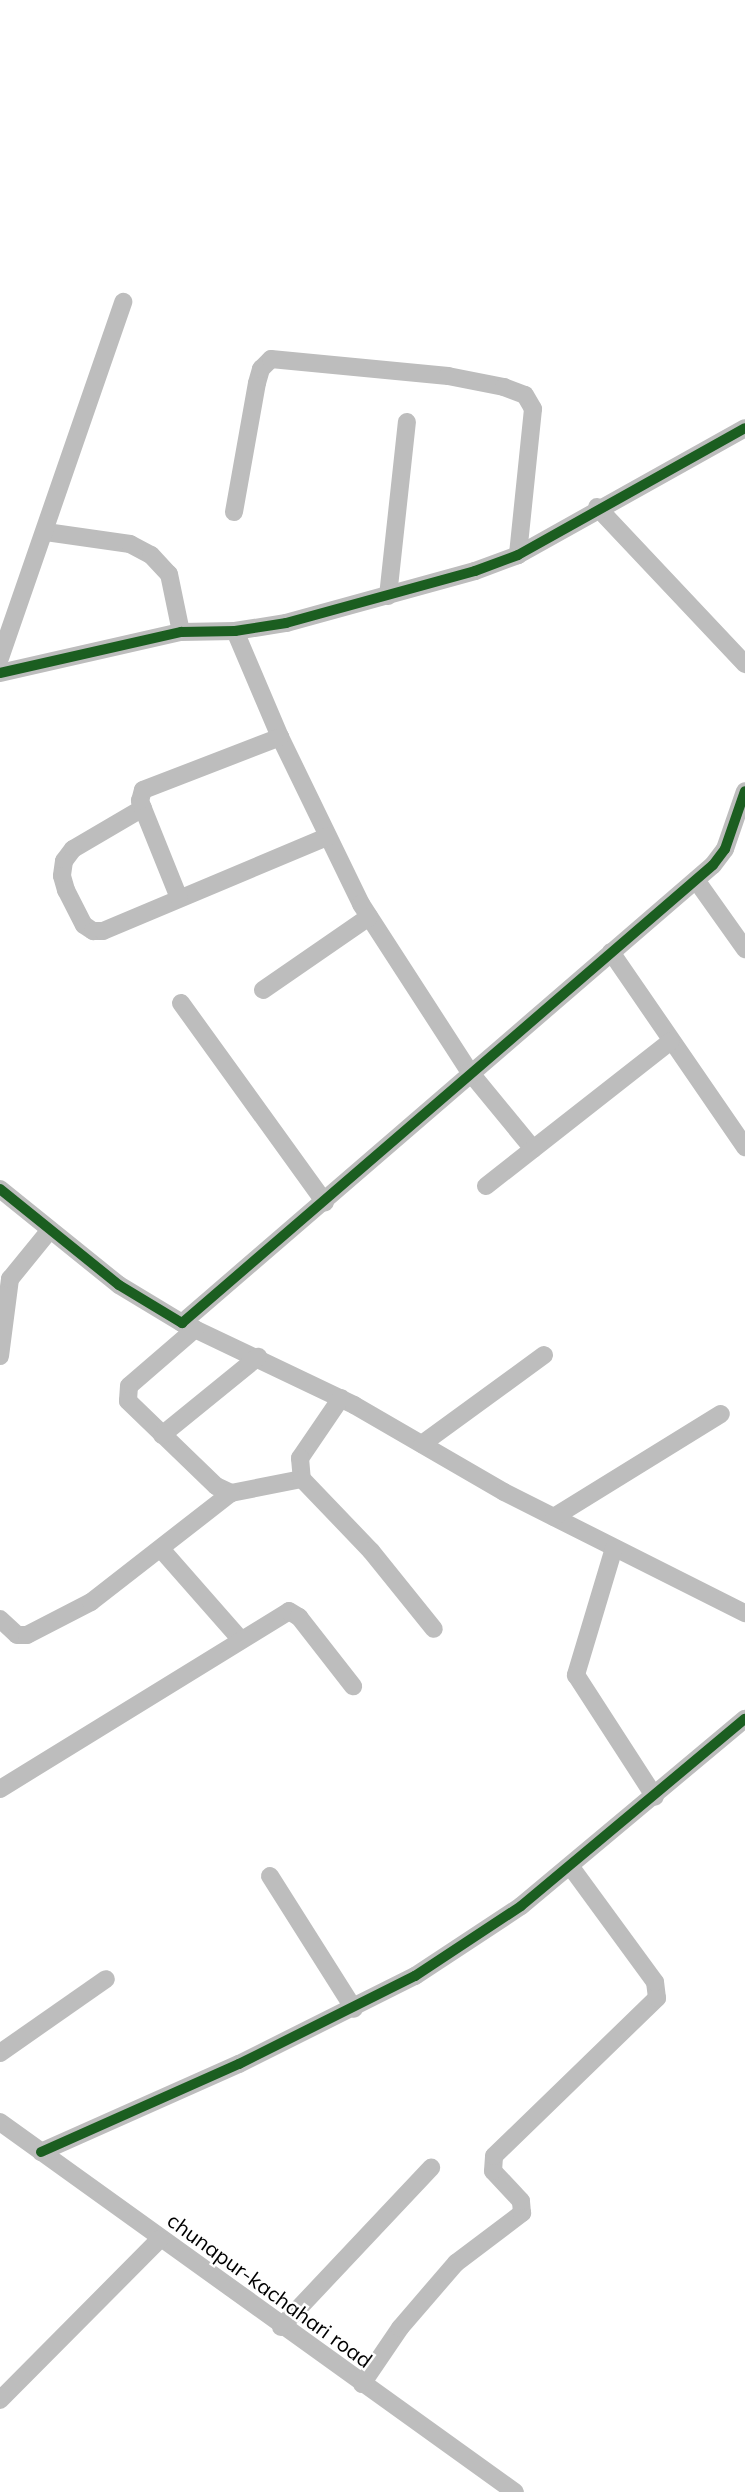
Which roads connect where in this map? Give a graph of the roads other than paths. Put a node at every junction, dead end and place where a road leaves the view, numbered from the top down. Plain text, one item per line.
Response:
1 (123, 302) dead end
2 (407, 422) dead end
3 (745, 428) edge
4 (597, 507) junction
5 (234, 512) dead end
6 (46, 532) junction
7 (518, 555) junction
8 (388, 596) junction
9 (235, 631) junction
10 (181, 632) junction
11 (0, 658) edge
12 (745, 664) edge
13 (0, 673) edge
14 (280, 737) junction
15 (745, 791) edge
16 (143, 808) junction
17 (327, 836) junction
18 (696, 880) junction
19 (179, 898) junction
20 (369, 917) junction
21 (745, 950) edge
22 (611, 952) junction
23 (262, 990) dead end
24 (181, 1003) dead end
25 (671, 1041) junction
26 (469, 1071) junction
27 (745, 1147) edge
28 (533, 1149) junction
29 (486, 1186) dead end
30 (0, 1189) edge
31 (325, 1203) junction
32 (50, 1230) junction
33 (188, 1326) junction
34 (544, 1355) dead end
35 (0, 1356) edge
36 (258, 1357) junction
37 (341, 1398) junction
38 (721, 1414) dead end
39 (162, 1435) junction
40 (422, 1444) junction
41 (302, 1479) junction
42 (231, 1493) junction
43 (554, 1517) junction
44 (614, 1548) junction
45 (162, 1549) junction
46 (745, 1613) edge
47 (0, 1619) edge
48 (435, 1629) dead end
49 (240, 1639) junction
50 (353, 1686) dead end
51 (745, 1719) edge
52 (0, 1789) edge
53 (655, 1797) junction
54 (570, 1866) junction
55 (270, 1876) dead end
56 (106, 1979) dead end
57 (354, 2009) junction
58 (0, 2053) edge
59 (0, 2122) edge
60 (41, 2152) junction
61 (431, 2168) dead end
62 (160, 2239) junction
63 (281, 2327) junction
64 (362, 2384) junction
65 (0, 2400) edge
66 (511, 2491) edge

1 - 6 street
2 - 8 street
3 - 4 street
4 - 7 street
4 - 12 street
5 - 7 street
6 - 10 street
6 - 11 street
7 - 8 street
8 - 9 street
9 - 10 street
9 - 14 street
10 - 13 street
14 - 16 street
14 - 17 street
15 - 18 street
16 - 19 street
16 - 19 street
17 - 19 street
17 - 20 street
18 - 21 street
18 - 22 street
20 - 23 street
20 - 26 street
22 - 25 street
22 - 26 street
24 - 31 street
25 - 27 street
25 - 28 street
26 - 28 street
26 - 31 street
28 - 29 street
30 - 32 street
31 - 33 street
32 - 33 street
32 - 35 street
33 - 36 street
33 - 39 street
34 - 40 street
36 - 37 street
36 - 39 street
37 - 40 street
37 - 41 street
38 - 43 street
39 - 42 street
40 - 43 street
41 - 42 street
41 - 48 street
42 - 45 street
43 - 44 street
44 - 46 street
44 - 53 street
45 - 47 street
45 - 49 street
49 - 50 street
49 - 52 street
51 - 53 street
53 - 54 street
54 - 57 street
54 - 64 street
55 - 57 street
56 - 58 street
57 - 60 street
59 - 60 street, chunapur-kachahari road
60 - 62 street, chunapur-kachahari road
61 - 63 street
62 - 63 street, chunapur-kachahari road
62 - 65 street
63 - 64 street, chunapur-kachahari road
64 - 66 street, chunapur-kachahari road

